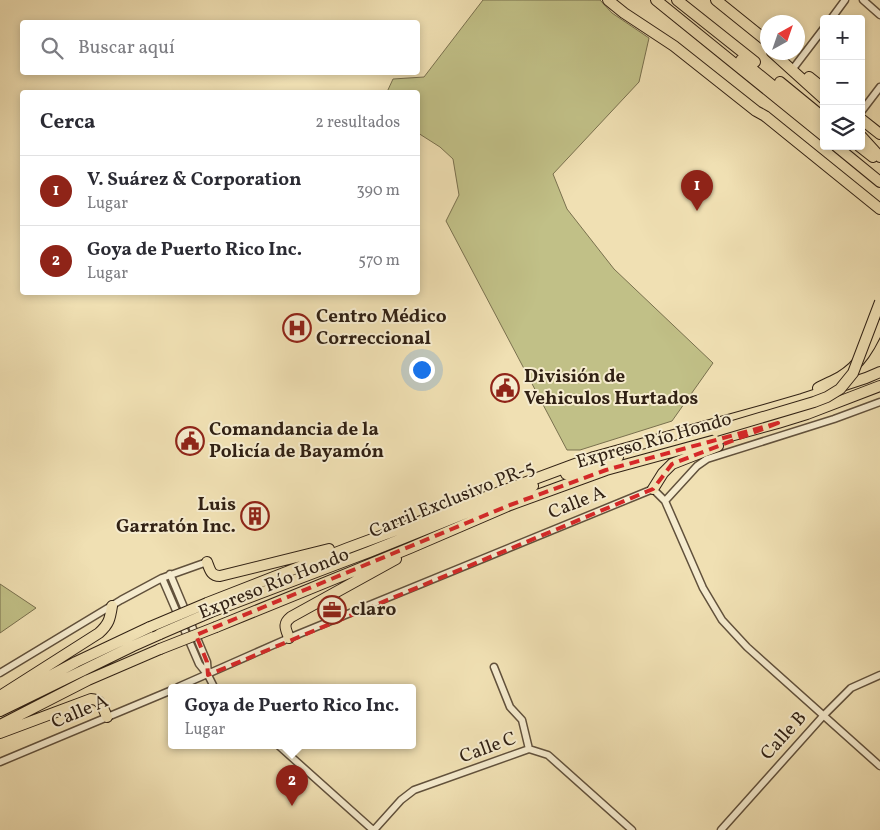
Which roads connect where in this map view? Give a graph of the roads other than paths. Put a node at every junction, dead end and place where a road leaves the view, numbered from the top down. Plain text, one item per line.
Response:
1 (611, 0) edge
2 (656, 0) edge
3 (663, 0) edge
4 (716, 0) edge
5 (845, 0) edge
6 (863, 0) edge
7 (674, 3) edge
8 (729, 11) junction
9 (880, 14) edge
10 (834, 15) edge
11 (820, 33) edge
12 (760, 36) edge
13 (760, 42) edge
14 (781, 60) edge
15 (789, 60) edge
16 (796, 66) junction
17 (820, 86) edge
18 (880, 87) edge
19 (820, 96) edge
20 (865, 107) edge
21 (820, 115) edge
22 (865, 122) edge
23 (820, 124) edge
24 (820, 133) edge
25 (880, 134) edge
26 (865, 140) edge
27 (841, 150) edge
28 (852, 150) edge
29 (865, 150) edge
30 (880, 157) edge
31 (880, 163) edge
32 (880, 173) edge
33 (880, 182) edge
34 (880, 209) edge
35 (880, 302) edge
36 (880, 325) edge
37 (880, 372) edge
38 (880, 386) edge
39 (802, 399) junction
40 (880, 402) edge
41 (778, 423) junction
42 (653, 489) junction
43 (665, 501) junction
44 (348, 548) junction
45 (410, 548) junction
46 (207, 562) joint
47 (170, 574) junction
48 (162, 578) junction
49 (112, 606) junction
50 (209, 607) junction
51 (289, 638) junction
52 (494, 668) dead end
53 (0, 672) edge
54 (208, 675) junction
55 (880, 675) edge
56 (186, 684) edge
57 (212, 684) edge
58 (168, 692) edge
59 (0, 696) edge
60 (0, 703) edge
61 (0, 711) edge
62 (824, 715) junction
63 (107, 717) junction
64 (0, 725) edge
65 (0, 733) edge
66 (283, 749) edge
67 (529, 749) junction
68 (0, 762) edge
69 (880, 766) edge
70 (374, 830) edge
71 (632, 830) edge
72 (721, 830) edge

1 - 34 highway
2 - 24 highway
3 - 7 highway
4 - 8 highway
5 - 10 street
6 - 9 street
7 - 21 highway
7 - 23 highway
8 - 12 highway
8 - 13 highway
11 - 16 street
14 - 19 highway
15 - 16 highway
16 - 17 highway
18 - 20 street
22 - 25 highway
26 - 30 highway
27 - 33 highway
28 - 32 highway
29 - 31 highway
35 - 50 highway, Carril Exclusivo PR-5, bridge
36 - 39 highway
37 - 39 highway, Expreso Río Hondo
38 - 41 highway, Expreso Río Hondo
39 - 44 highway, Expreso Río Hondo
40 - 43 street
41 - 42 highway
41 - 45 highway, Expreso Río Hondo
42 - 43 street
42 - 51 street, Calle A
43 - 62 street
44 - 46 highway
44 - 50 highway, Expreso Río Hondo
45 - 51 highway
45 - 64 highway, Expreso Río Hondo, bridge
46 - 47 street
47 - 48 street
47 - 54 street
48 - 49 street
48 - 54 street
49 - 53 street
49 - 59 highway
50 - 60 highway, Expreso Río Hondo, bridge
50 - 61 highway, Carril Exclusivo PR-5, bridge
51 - 54 street, Calle A
52 - 67 street
54 - 56 street, Calle A
54 - 57 street
55 - 62 street, Calle B
58 - 63 street, Calle A
62 - 69 street
62 - 72 street, Calle B
63 - 65 highway
63 - 68 street, Calle A
66 - 70 street
67 - 70 street, Calle C
67 - 71 street, Calle C

